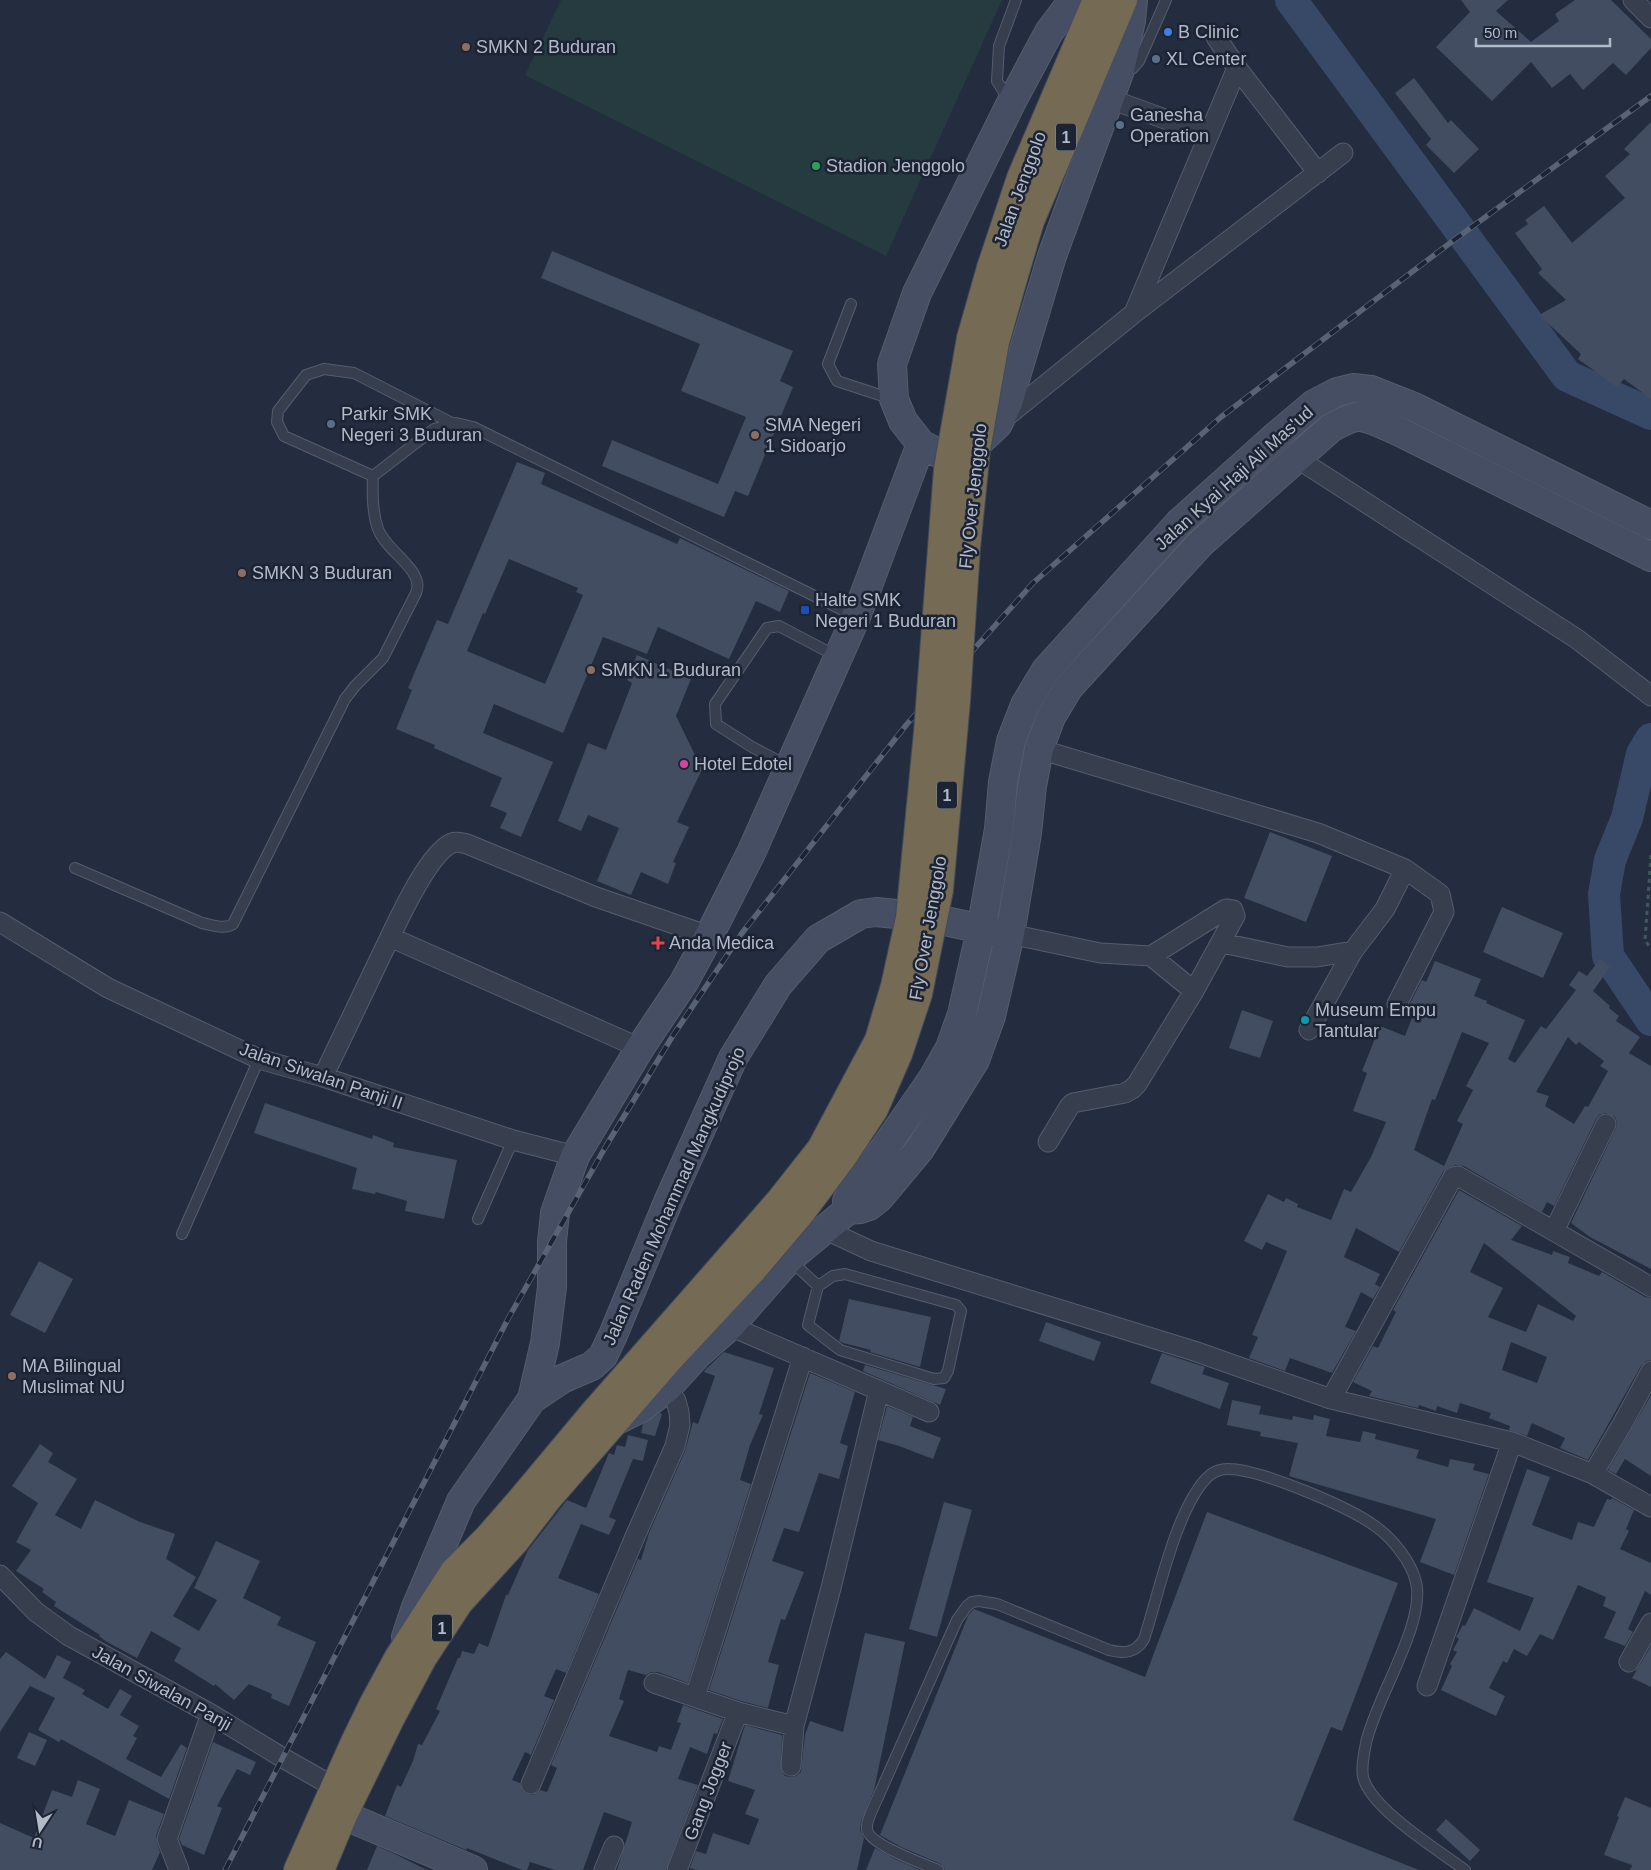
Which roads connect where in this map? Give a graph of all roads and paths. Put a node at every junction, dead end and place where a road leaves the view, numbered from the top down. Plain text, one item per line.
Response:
1 (1016, 0) edge
2 (1073, 0) edge
3 (1097, 0) edge
4 (1123, 0) edge
5 (1133, 0) edge
6 (1166, 0) edge
7 (1633, 0) edge
8 (1651, 18) edge
9 (1216, 37) dead end
10 (1237, 68) junction
11 (1120, 70) junction
12 (1110, 99) junction
13 (1011, 103) junction
14 (1209, 135) junction
15 (1343, 153) dead end
16 (1318, 173) junction
17 (1002, 271) junction
18 (851, 304) dead end
19 (1134, 314) junction
20 (894, 399) junction
21 (454, 424) junction
22 (998, 424) junction
23 (921, 444) junction
24 (1295, 457) junction
25 (373, 476) junction
26 (1651, 525) edge
27 (1651, 557) edge
28 (856, 617) junction
29 (838, 657) junction
30 (1651, 696) edge
31 (1039, 749) junction
32 (789, 767) junction
33 (1651, 855) edge
34 (75, 868) dead end
35 (1405, 869) junction
36 (0, 922) edge
37 (981, 930) junction
38 (1010, 934) junction
39 (390, 936) junction
40 (709, 936) junction
41 (1222, 943) junction
42 (1651, 949) edge
43 (1353, 951) junction
44 (1151, 956) junction
45 (1194, 991) junction
46 (1396, 1004) dead end
47 (1310, 1030) dead end
48 (640, 1048) junction
49 (259, 1059) junction
50 (323, 1077) junction
51 (1606, 1124) dead end
52 (513, 1140) junction
53 (1048, 1142) dead end
54 (575, 1156) junction
55 (848, 1210) junction
56 (478, 1219) dead end
57 (824, 1229) junction
58 (1554, 1231) junction
59 (182, 1234) dead end
60 (789, 1259) junction
61 (742, 1263) junction
62 (818, 1286) junction
63 (1651, 1287) edge
64 (730, 1326) junction
65 (803, 1357) junction
66 (1651, 1371) edge
67 (667, 1388) junction
68 (879, 1390) junction
69 (532, 1399) junction
70 (1332, 1399) junction
71 (929, 1412) dead end
72 (617, 1420) junction
73 (1512, 1442) junction
74 (1593, 1474) junction
75 (1651, 1507) edge
76 (4, 1584) edge
77 (1651, 1623) edge
78 (399, 1658) junction
79 (1629, 1662) dead end
80 (654, 1683) dead end
81 (1427, 1686) dead end
82 (695, 1697) junction
83 (738, 1712) junction
84 (211, 1714) junction
85 (794, 1726) junction
86 (792, 1766) dead end
87 (531, 1784) dead end
88 (334, 1787) junction
89 (343, 1815) junction
90 (614, 1846) dead end
91 (179, 1870) edge
92 (298, 1870) edge
93 (320, 1870) edge
94 (473, 1870) edge
95 (604, 1870) edge
96 (677, 1870) edge
97 (938, 1870) edge
98 (1465, 1870) edge

1 - 13 lane
2 - 13 street
3 - 17 highway, Jalan Jenggolo / 1
4 - 17 highway, Jalan Jenggolo / 1
5 - 11 street
6 - 11 lane
7 - 8 street
9 - 10 street
10 - 14 street
10 - 16 street
11 - 12 street
12 - 14 street
12 - 22 street
13 - 20 street
14 - 19 street
15 - 16 street
16 - 19 street
17 - 61 highway, Fly Over Jenggolo / 1, bridge
18 - 20 lane
19 - 22 street
20 - 23 street
21 - 25 lane
21 - 25 lane
21 - 28 lane
22 - 23 street
23 - 28 street, Jalan Raden Mohammad Mangkudiprojo
24 - 27 street, Jalan Kyai Haji Ali Mas'ud
24 - 30 street
24 - 31 street, Jalan Kyai Haji Ali Mas'ud
25 - 34 lane
26 - 37 street, Jalan Kyai Haji Ali Mas'ud
28 - 29 street, Jalan Raden Mohammad Mangkudiprojo
29 - 32 street, Jalan Raden Mohammad Mangkudiprojo
29 - 32 lane
31 - 35 street
31 - 38 street, Jalan Kyai Haji Ali Mas'ud
32 - 40 street, Jalan Raden Mohammad Mangkudiprojo
33 - 42 path
35 - 43 street
35 - 46 street
36 - 49 street, Jalan Siwalan Panji II
37 - 38 street, Jalan Raden Mohammad Mangkudiprojo
37 - 55 street
37 - 69 street, Jalan Raden Mohammad Mangkudiprojo
38 - 44 street
38 - 55 street
39 - 40 street
39 - 48 street
39 - 50 street
40 - 48 street, Jalan Raden Mohammad Mangkudiprojo
41 - 43 street
41 - 44 street
41 - 45 street
43 - 47 street
44 - 45 street
45 - 53 street
48 - 54 street, Jalan Raden Mohammad Mangkudiprojo
49 - 50 street, Jalan Siwalan Panji II
49 - 59 lane
50 - 52 street, Jalan Siwalan Panji II
51 - 58 street
52 - 54 street, Jalan Siwalan Panji II
52 - 56 lane
54 - 69 street, Jalan Raden Mohammad Mangkudiprojo
55 - 57 street
57 - 60 street
57 - 70 street
58 - 63 street
58 - 70 street
60 - 62 lane
60 - 64 street
61 - 72 highway, 1
61 - 78 highway, Jalan Raden Mohammad Mangkudiprojo / 1
62 - 62 lane
64 - 65 street
64 - 67 street
65 - 68 street
65 - 82 street
66 - 74 street
67 - 72 street
67 - 87 street
68 - 71 street
68 - 85 street
69 - 78 street, Jalan Raden Mohammad Mangkudiprojo
70 - 73 street
72 - 89 highway, 1
73 - 74 street
73 - 81 street
74 - 75 street
76 - 84 street, Jalan Siwalan Panji
77 - 79 street
78 - 88 highway, Jalan Raden Mohammad Mangkudiprojo / 1
80 - 82 street
82 - 83 street
83 - 85 street
83 - 96 street, Gang Jogger
84 - 88 street, Jalan Siwalan Panji
84 - 91 street
85 - 86 street
88 - 92 highway, Jalan Raden Mohammad Mangkudiprojo / 1
89 - 93 highway, 1
89 - 94 street
90 - 95 street
97 - 98 lane

